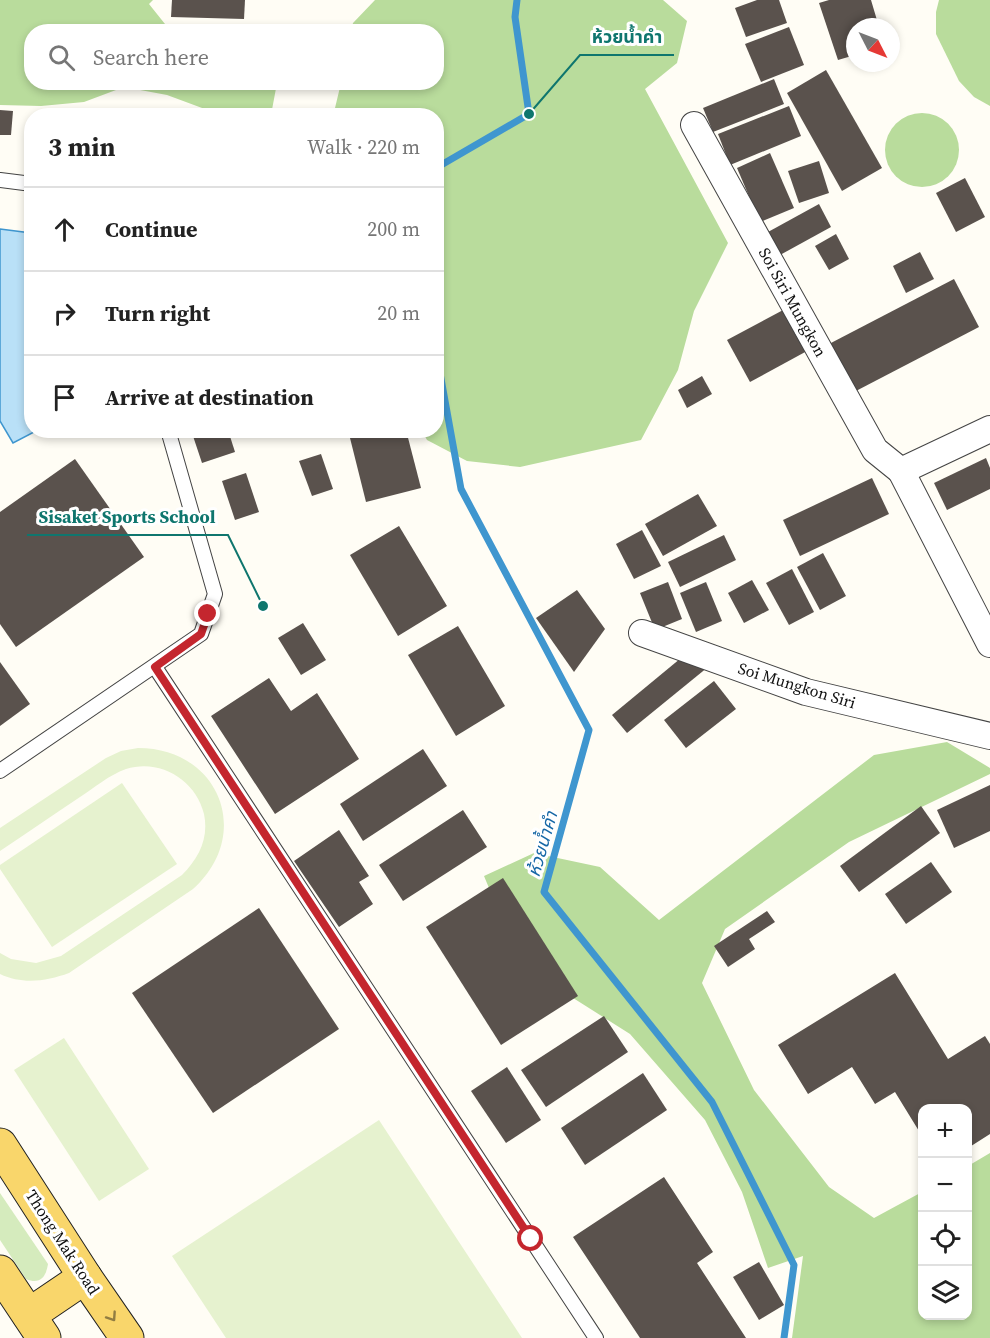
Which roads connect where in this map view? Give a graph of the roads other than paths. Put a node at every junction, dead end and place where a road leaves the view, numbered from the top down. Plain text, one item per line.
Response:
1 (694, 125) dead end
2 (0, 180) edge
3 (24, 183) edge
4 (990, 429) edge
5 (170, 438) edge
6 (901, 471) junction
7 (642, 633) dead end
8 (990, 644) edge
9 (155, 667) junction
10 (990, 736) edge
11 (0, 771) edge
12 (0, 1144) edge
13 (0, 1272) edge
14 (85, 1277) junction
15 (37, 1327) edge
16 (127, 1338) edge
17 (596, 1338) edge

1 - 6 street, Soi Siri Mungkon
2 - 3 lane
4 - 6 street
5 - 9 lane
6 - 8 street
7 - 10 street, Soi Mungkon Siri
9 - 11 lane
9 - 17 lane
12 - 14 main road, Thong Mak Road
13 - 15 main road
14 - 15 main road
14 -> 16 main road, Thong Mak Road

